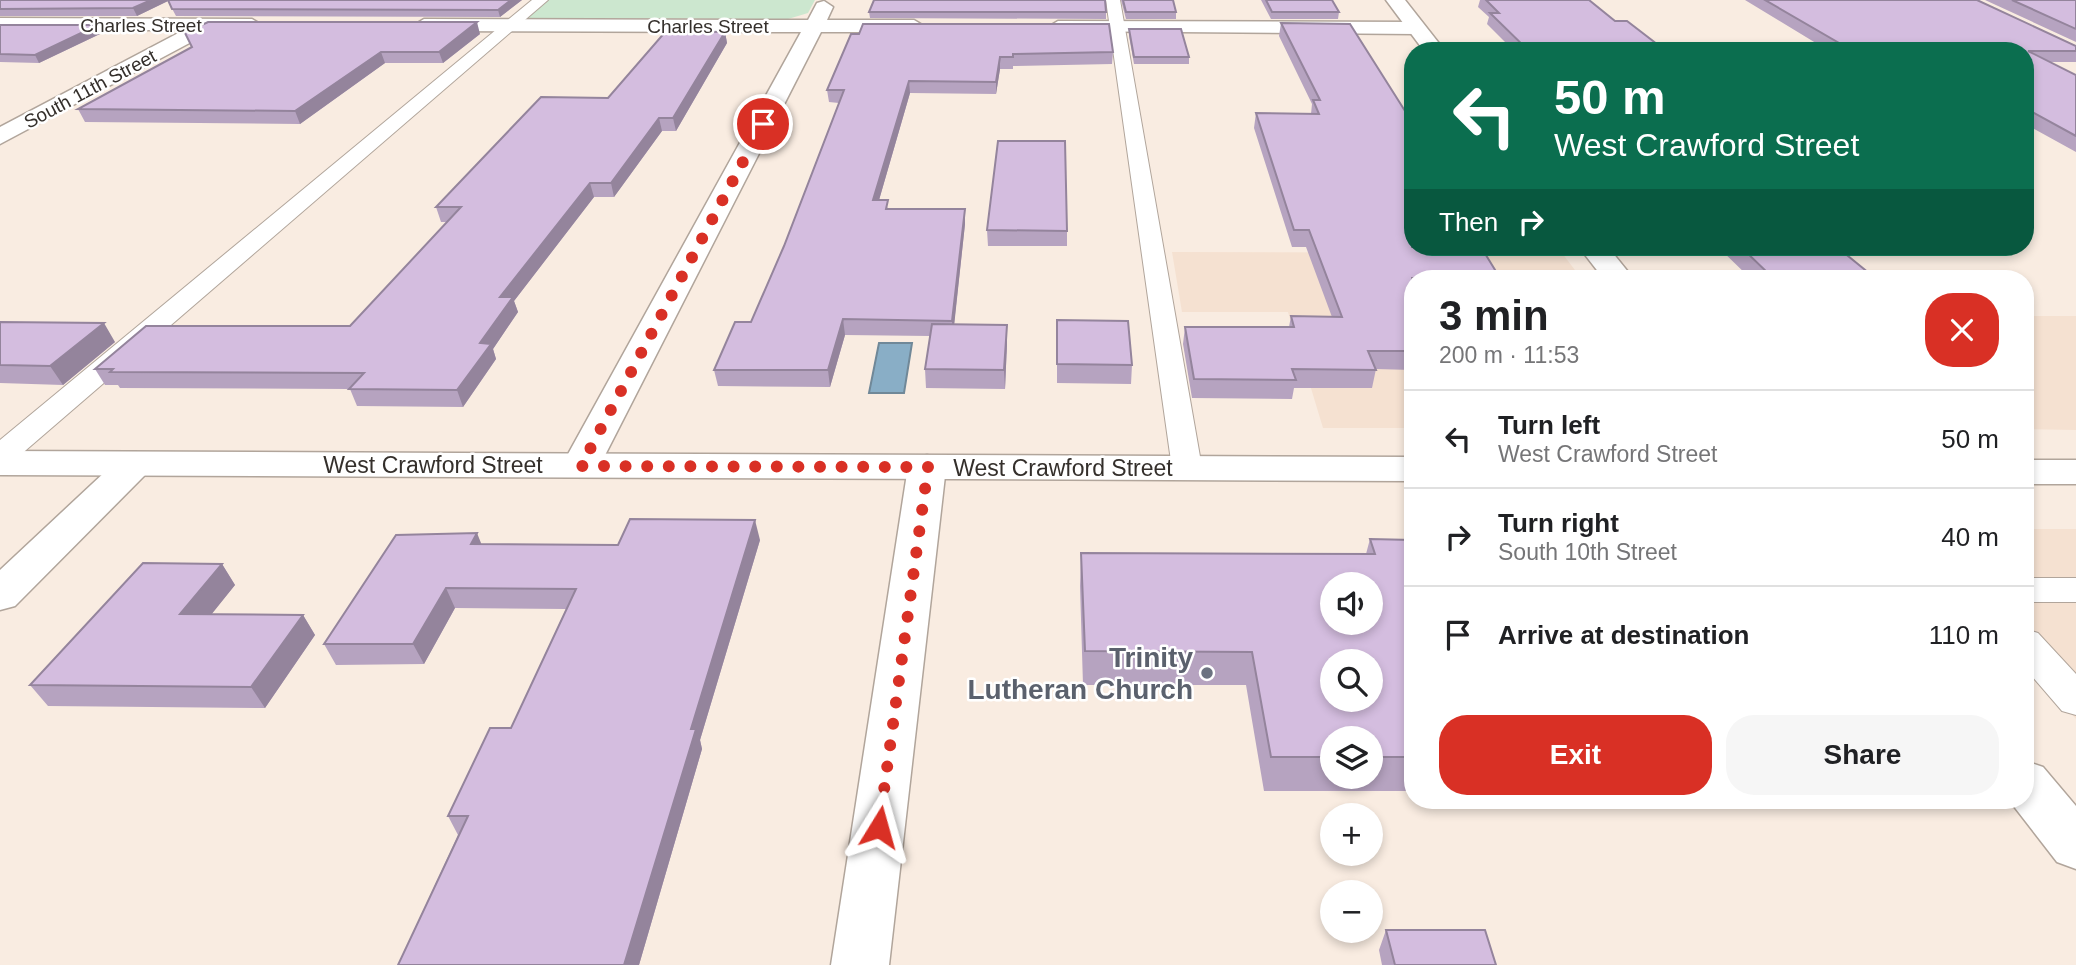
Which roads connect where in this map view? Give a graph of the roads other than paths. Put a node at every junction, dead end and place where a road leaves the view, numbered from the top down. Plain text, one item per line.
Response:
1 (541, 0) edge
2 (827, 0) edge
3 (1112, 0) edge
4 (1395, 0) edge
5 (243, 6) edge
6 (0, 24) edge
7 (208, 25) junction
8 (277, 25) edge
9 (401, 25) edge
10 (511, 26) junction
11 (815, 26) junction
12 (938, 26) edge
13 (1034, 27) edge
14 (1117, 27) junction
15 (1416, 27) junction
16 (1428, 42) edge
17 (0, 137) edge
18 (1600, 256) edge
19 (1612, 270) edge
20 (0, 456) edge
21 (0, 463) edge
22 (135, 464) junction
23 (581, 466) junction
24 (928, 467) junction
25 (1187, 468) junction
26 (1404, 469) edge
27 (2034, 472) edge
28 (2076, 472) edge
29 (2034, 590) edge
30 (2076, 590) edge
31 (0, 595) edge
32 (2034, 653) edge
33 (2076, 700) edge
34 (2034, 793) edge
35 (2076, 845) edge
36 (860, 965) edge

1 - 10 lane
2 - 11 street
3 - 14 lane
4 - 15 street
5 - 7 street, South 11th Street
6 - 7 street, Charles Street
7 - 8 street, Charles Street
7 - 17 street, South 11th Street
9 - 10 street, Charles Street
10 - 11 street, Charles Street
10 - 20 lane
11 - 12 street, Charles Street
11 - 23 street
13 - 14 street
14 - 15 street
14 - 25 lane
15 - 16 street
18 - 19 street
21 - 22 street, West Crawford Street
22 - 23 street, West Crawford Street
22 - 31 street
23 - 24 street, West Crawford Street
24 - 25 street, West Crawford Street
24 - 36 street
25 - 26 street, West Crawford Street
27 - 28 street
29 - 30 lane
32 - 33 lane
34 - 35 street

